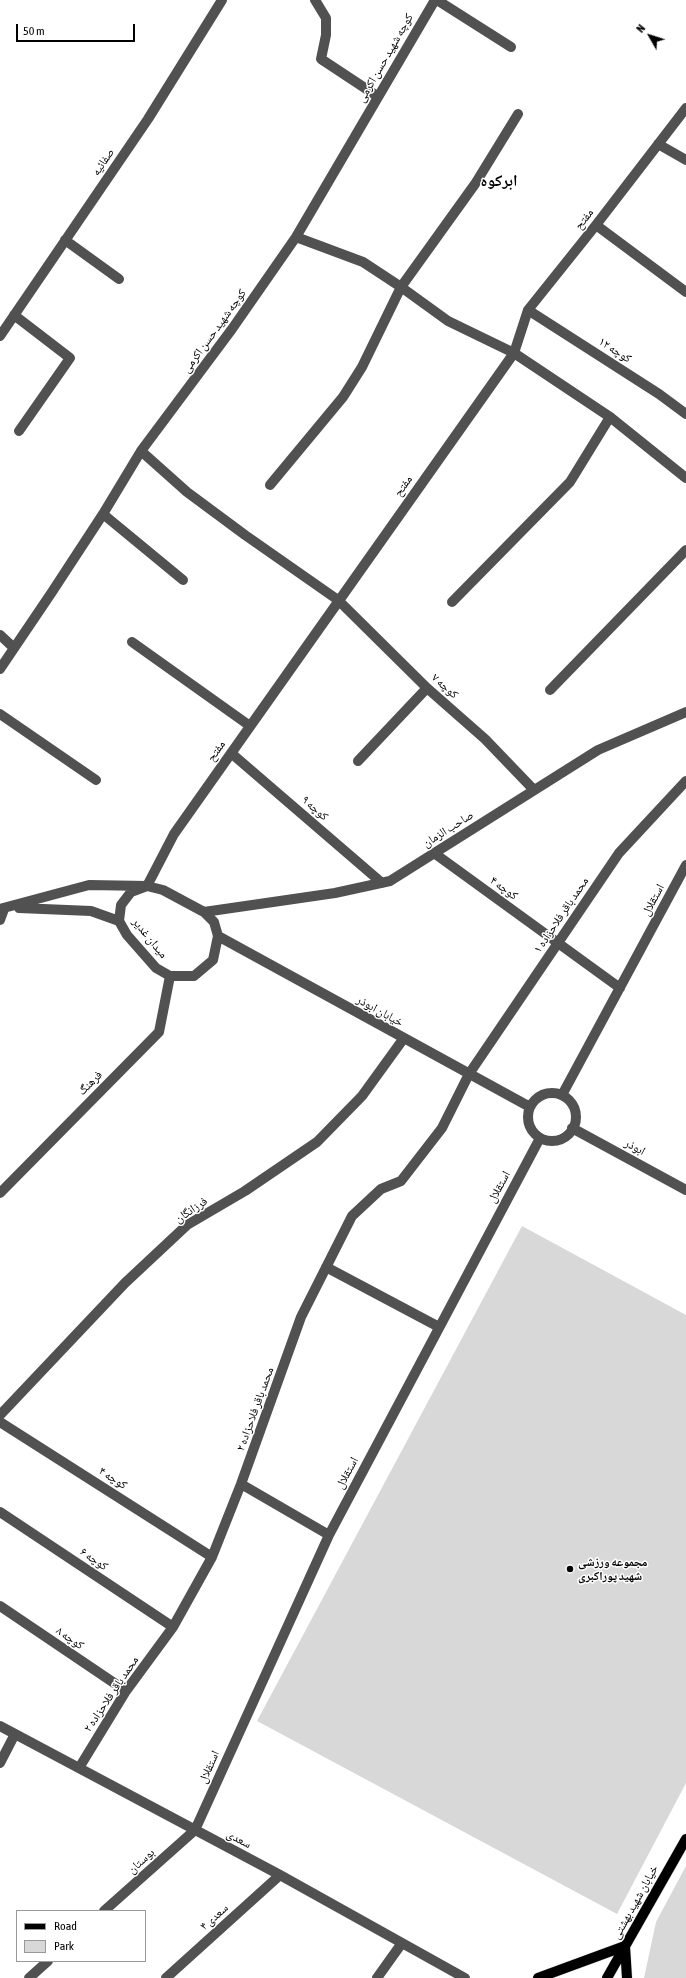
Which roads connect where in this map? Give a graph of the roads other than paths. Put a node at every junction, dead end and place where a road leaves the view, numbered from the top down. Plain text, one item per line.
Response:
1 (222, 0) edge
2 (315, 0) edge
3 (436, 0) edge
4 (511, 47) dead end
5 (377, 96) junction
6 (686, 108) edge
7 (518, 114) dead end
8 (658, 144) junction
9 (686, 160) edge
10 (596, 225) junction
11 (296, 237) junction
12 (65, 240) junction
13 (119, 279) dead end
14 (401, 286) junction
15 (686, 292) edge
16 (528, 310) junction
17 (14, 315) junction
18 (1, 331) edge
19 (514, 353) junction
20 (686, 414) edge
21 (610, 417) junction
22 (19, 431) dead end
23 (140, 451) junction
24 (686, 478) edge
25 (270, 485) dead end
26 (103, 514) junction
27 (686, 550) edge
28 (183, 580) dead end
29 (338, 600) junction
30 (452, 602) dead end
31 (0, 635) edge
32 (132, 642) dead end
33 (14, 648) junction
34 (0, 669) edge
35 (427, 688) junction
36 (550, 690) dead end
37 (686, 712) edge
38 (0, 714) edge
39 (250, 726) junction
40 (231, 752) junction
41 (358, 761) dead end
42 (96, 780) dead end
43 (686, 780) edge
44 (534, 790) junction
45 (434, 853) junction
46 (686, 865) edge
47 (382, 883) junction
48 (146, 886) junction
49 (5, 908) edge
50 (204, 912) junction
51 (0, 920) edge
52 (119, 921) junction
53 (218, 936) junction
54 (558, 944) junction
55 (170, 976) junction
56 (620, 988) junction
57 (404, 1038) junction
58 (469, 1074) junction
59 (562, 1095) junction
60 (530, 1107) junction
61 (572, 1128) junction
62 (540, 1138) junction
63 (686, 1190) edge
64 (0, 1193) edge
65 (326, 1267) junction
66 (439, 1327) junction
67 (0, 1415) edge
68 (0, 1422) edge
69 (241, 1484) junction
70 (0, 1512) edge
71 (329, 1534) junction
72 (212, 1557) junction
73 (0, 1606) edge
74 (173, 1627) junction
75 (126, 1691) junction
76 (0, 1726) edge
77 (15, 1734) junction
78 (0, 1763) edge
79 (79, 1768) junction
80 (195, 1830) junction
81 (686, 1839) edge
82 (280, 1875) junction
83 (105, 1910) edge
84 (402, 1943) junction
85 (625, 1946) junction
86 (47, 1962) edge
87 (29, 1978) edge
88 (166, 1978) edge
89 (377, 1978) edge
90 (465, 1978) edge
91 (538, 1978) edge
92 (607, 1978) edge
93 (628, 1978) edge

1 - 12 street, صفائیه
2 - 5 street
3 - 4 street
3 - 5 street, کوچه شهید حسن اکرمی
5 - 11 street, کوچه شهید حسن اکرمی
6 - 8 street, مفتح
7 - 14 street
8 - 9 street
8 - 10 street, مفتح
10 - 15 street
10 - 16 street, مفتح
11 - 14 street
11 - 23 street, کوچه شهید حسن اکرمی
12 - 13 street
12 - 17 street, صفائیه
14 - 19 street
14 - 25 street
16 - 19 street, مفتح
16 - 20 street, کوچه ۱۲
17 - 18 street, صفائیه
17 - 22 street
19 - 21 street
19 - 29 street, مفتح
21 - 24 street
21 - 30 street
23 - 26 street, کوچه شهید حسن اکرمی
23 - 29 street, کوچه ۷
26 - 28 street
26 - 33 street, کوچه شهید حسن اکرمی
27 - 36 street
29 - 35 street, کوچه ۷
29 - 39 street, مفتح
31 - 33 street
32 - 39 street
33 - 34 street, کوچه شهید حسن اکرمی
35 - 41 street
35 - 44 street, کوچه ۷
37 - 44 street, صاحب الزمان
38 - 42 street
39 - 40 street, مفتح
40 - 47 street, کوچه ۹
40 - 48 street, مفتح
43 - 54 street, محمد باقر فلاحزاده ۱
44 - 45 street, صاحب الزمان
45 - 47 street, صاحب الزمان
45 - 54 street, کوچه ۴
46 - 56 street, استقلال
47 - 50 street, صاحب الزمان
48 - 49 street
48 - 50 street
48 - 52 street, میدان غدیر
49 - 51 street
49 - 52 street
50 - 53 street
52 - 55 street, میدان غدیر
53 - 55 street
53 - 57 street, خیابان ابوذر
54 - 56 street, کوچه ۴
54 - 58 street, محمد باقر فلاحزاده ۱
55 - 64 street, فرهنگ
56 - 59 street, استقلال
57 - 58 street, خیابان ابوذر
57 - 67 street, فرزانگان
58 - 60 street, خیابان ابوذر
58 - 65 street, محمد باقر فلاحزاده ۲
59 - 60 street
59 - 61 street
60 - 62 street
61 - 62 street
61 - 63 street, ابوذر
62 - 66 street, استقلال
65 - 66 street
65 - 69 street, محمد باقر فلاحزاده ۲
66 - 71 street, استقلال
68 - 72 street, کوچه ۴
69 - 71 street
69 - 72 street, محمد باقر فلاحزاده ۲
70 - 74 street, کوچه ۶
71 - 80 street, استقلال
72 - 74 street, محمد باقر فلاحزاده ۲
73 - 75 street, کوچه ۸
74 - 75 street, محمد باقر فلاحزاده ۲
75 - 79 street, محمد باقر فلاحزاده ۲
76 - 77 street, سعدی
77 - 78 street
77 - 79 street, سعدی
79 - 80 street, سعدی
80 - 82 street, سعدی
80 - 83 street, بوستان
81 - 85 main road, خیابان شهید بهشتی
82 - 84 street, سعدی
82 - 88 street, سعدی ۴
84 - 89 street
84 - 90 street, سعدی
85 - 91 main road
85 - 92 main road, خیابان شهید بهشتی
85 - 93 main road
86 - 87 street

